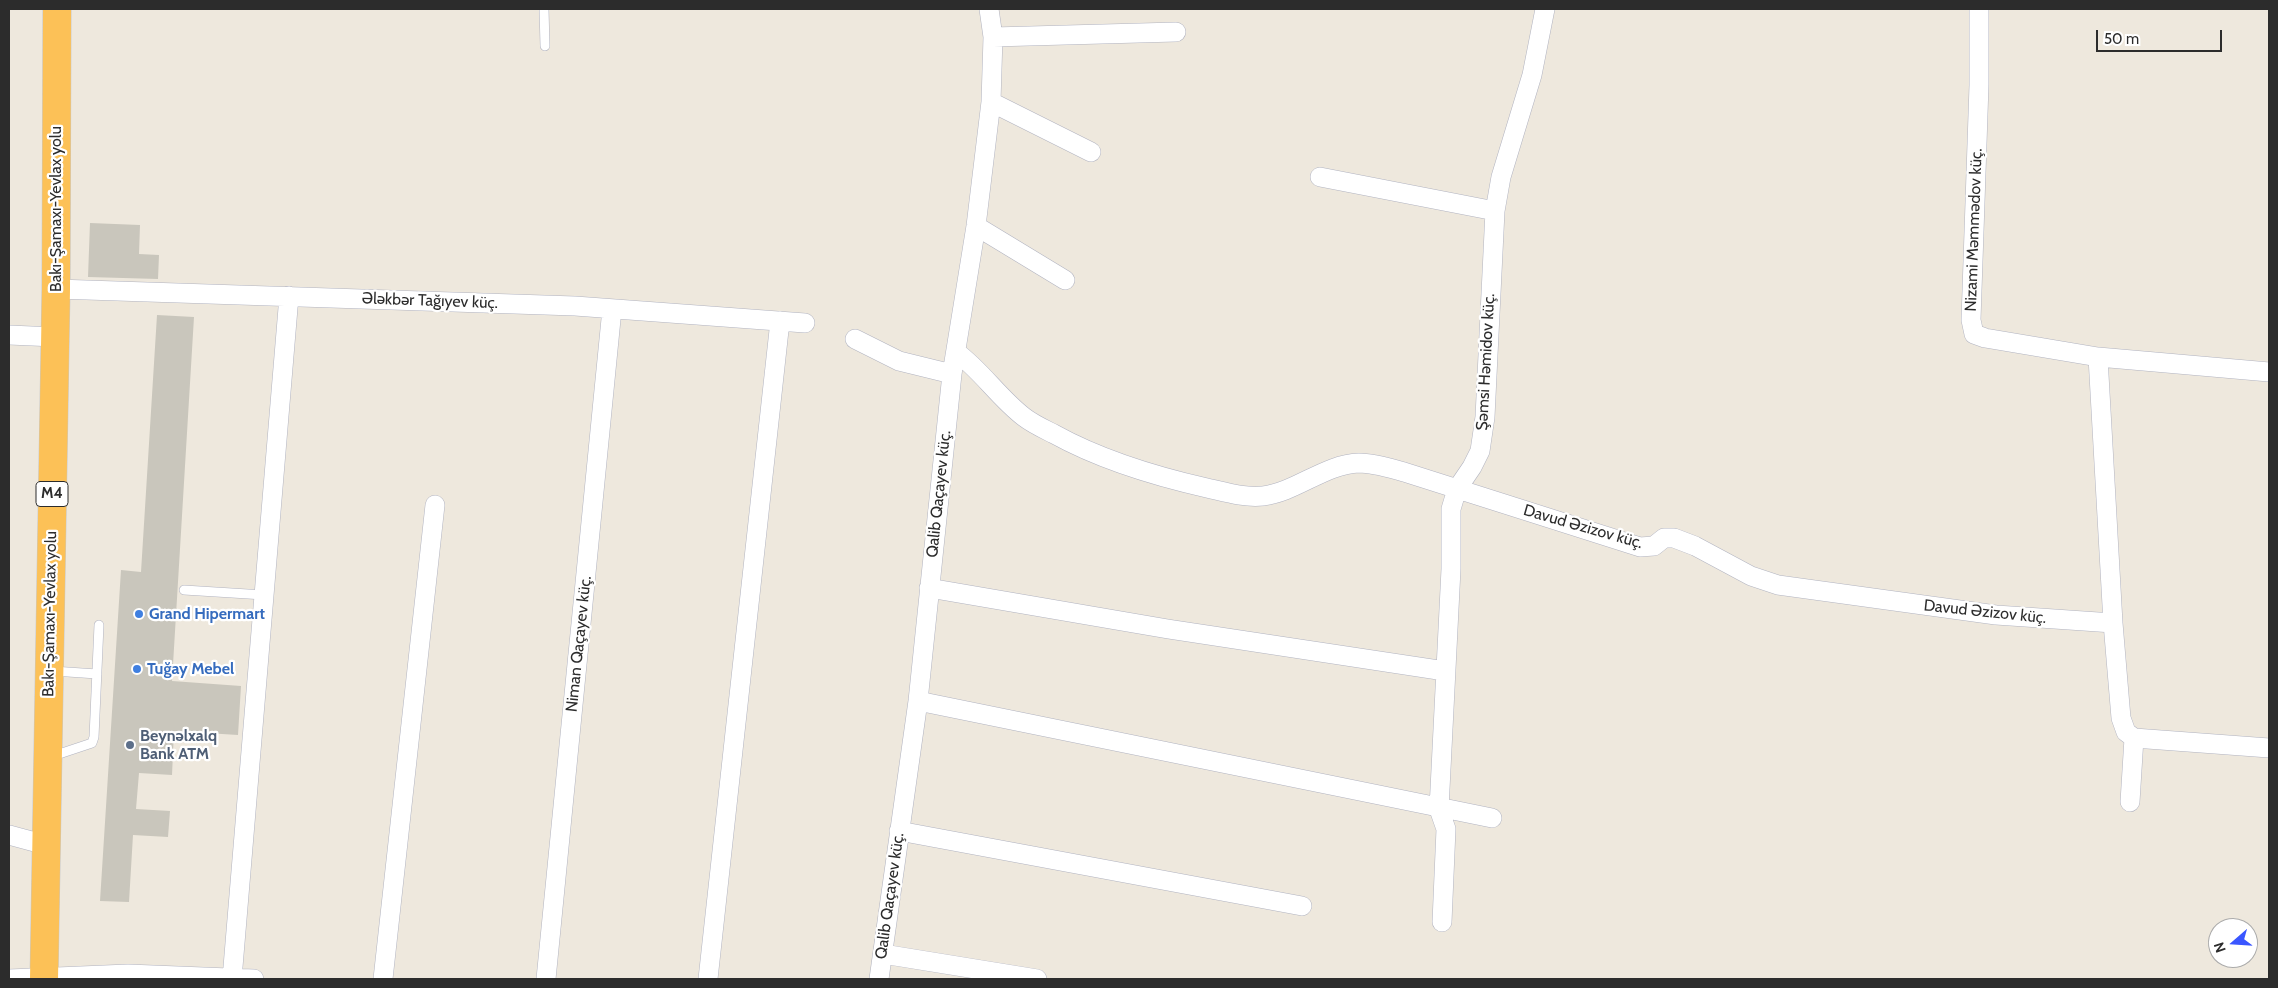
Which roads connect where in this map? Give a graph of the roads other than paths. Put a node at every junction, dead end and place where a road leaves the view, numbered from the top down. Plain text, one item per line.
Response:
1 (57, 9) edge
2 (544, 9) edge
3 (989, 9) edge
4 (1546, 9) edge
5 (1979, 9) edge
6 (1176, 32) dead end
7 (993, 37) junction
8 (545, 46) dead end
9 (991, 102) junction
10 (1091, 152) dead end
11 (1320, 178) dead end
12 (1495, 211) junction
13 (976, 226) junction
14 (1065, 280) dead end
15 (56, 289) junction
16 (288, 296) junction
17 (612, 309) junction
18 (780, 321) junction
19 (805, 323) dead end
20 (9, 335) edge
21 (55, 337) junction
22 (855, 339) dead end
23 (956, 352) junction
24 (2098, 357) junction
25 (2269, 372) edge
26 (952, 374) junction
27 (1457, 489) junction
28 (435, 505) dead end
29 (929, 588) junction
30 (184, 590) dead end
31 (264, 595) junction
32 (2113, 623) junction
33 (100, 625) dead end
34 (49, 670) junction
35 (1445, 671) junction
36 (97, 674) junction
37 (918, 700) junction
38 (2134, 738) junction
39 (2269, 748) edge
40 (48, 758) junction
41 (2130, 802) dead end
42 (1439, 808) junction
43 (1492, 818) dead end
44 (899, 831) junction
45 (9, 834) edge
46 (46, 845) junction
47 (1302, 906) dead end
48 (1442, 922) dead end
49 (883, 954) junction
50 (44, 977) edge
51 (232, 978) edge
52 (9, 979) edge
53 (254, 979) edge
54 (383, 979) edge
55 (546, 979) edge
56 (708, 979) edge
57 (879, 979) edge
58 (1036, 979) edge

1 - 15 highway, Bakı-Şamaxı-Yevlax yolu / M4
2 - 8 lane
3 - 7 street, Qalib Qaçayev küç.
4 - 12 street, Şəmsi Həmidov küç.
5 - 24 street, Nizami Məmmədov küç.
6 - 7 street
7 - 9 street, Qalib Qaçayev küç.
9 - 10 street
9 - 13 street, Qalib Qaçayev küç.
11 - 12 street
12 - 27 street, Şəmsi Həmidov küç.
13 - 14 street
13 - 23 street, Qalib Qaçayev küç.
15 - 16 street, Ələkbər Tağıyev küç.
15 - 21 highway, Bakı-Şamaxı-Yevlax yolu / M4
16 - 17 street, Ələkbər Tağıyev küç.
16 - 31 street
17 - 18 street, Ələkbər Tağıyev küç.
17 - 55 street, Niman Qaçayev küç.
18 - 19 street, Ələkbər Tağıyev küç.
18 - 56 street
20 - 21 street
21 - 34 highway, Bakı-Şamaxı-Yevlax yolu / M4
22 - 26 street
23 - 26 street, Qalib Qaçayev küç.
23 - 27 street, Davud Əzizov küç.
24 - 25 street, Nizami Məmmədov küç.
24 - 32 street
26 - 29 street, Qalib Qaçayev küç.
27 - 32 street, Davud Əzizov küç.
27 - 35 street, Şəmsi Həmidov küç.
28 - 54 street
29 - 35 street
29 - 37 street, Qalib Qaçayev küç.
30 - 31 lane
31 - 51 street
32 - 38 street
33 - 36 lane
34 - 36 lane
34 - 40 highway, Bakı-Şamaxı-Yevlax yolu / M4
35 - 42 street, Şəmsi Həmidov küç.
36 - 40 lane
37 - 42 street
37 - 44 street, Qalib Qaçayev küç.
38 - 39 street
38 - 41 street
40 - 46 highway, Bakı-Şamaxı-Yevlax yolu / M4
42 - 43 street
42 - 48 street, Şəmsi Həmidov küç.
44 - 47 street
44 - 49 street, Qalib Qaçayev küç.
45 - 46 street
46 - 50 highway, Bakı-Şamaxı-Yevlax yolu / M4
49 - 57 street, Qalib Qaçayev küç.
49 - 58 street
50 - 51 street
50 - 52 street
51 - 53 street

